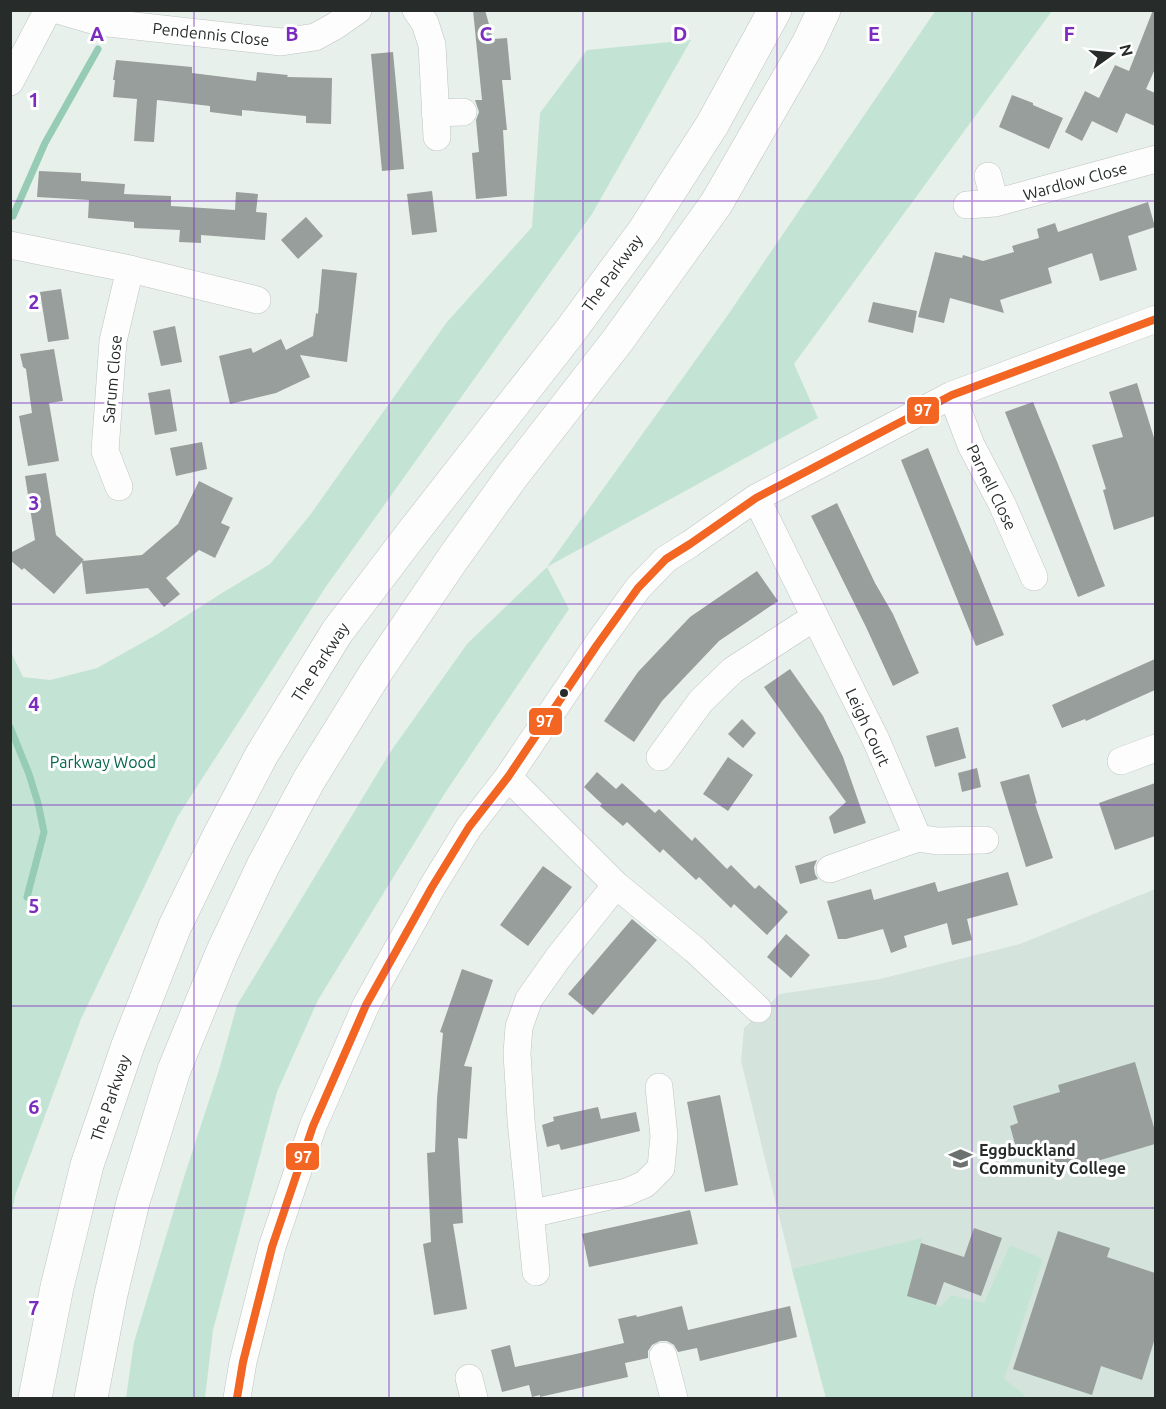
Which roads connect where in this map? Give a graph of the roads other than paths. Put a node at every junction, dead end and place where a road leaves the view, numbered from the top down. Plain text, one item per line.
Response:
1 (48, 10) edge
2 (58, 10) edge
3 (358, 10) edge
4 (416, 10) edge
5 (775, 10) edge
6 (824, 10) edge
7 (842, 10) edge
8 (10, 82) edge
9 (463, 112) dead end
10 (1155, 159) edge
11 (988, 176) dead end
12 (995, 203) junction
13 (716, 204) junction
14 (967, 205) dead end
15 (10, 245) edge
16 (130, 269) junction
17 (257, 300) dead end
18 (1155, 319) edge
19 (952, 395) junction
20 (119, 487) dead end
21 (756, 498) junction
22 (1034, 577) dead end
23 (815, 617) junction
24 (1150, 742) edge
25 (660, 757) dead end
26 (1122, 761) dead end
27 (508, 777) junction
28 (918, 838) junction
29 (985, 840) dead end
30 (830, 869) dead end
31 (616, 885) junction
32 (758, 1009) dead end
33 (659, 1087) dead end
34 (530, 1214) junction
35 (536, 1272) dead end
36 (663, 1356) dead end
37 (35, 1398) edge
38 (91, 1398) edge
39 (237, 1398) edge
40 (674, 1398) edge

1 - 8 street
2 - 3 street, Pendennis Close
4 - 9 street
5 - 37 highway, The Parkway
6 - 13 highway
7 - 13 highway
10 - 12 street, Wardlow Close
11 - 12 street
12 - 14 street, Wardlow Close
13 - 38 highway
15 - 16 street
16 - 17 street
16 - 20 street, Sarum Close
18 - 19 street
19 - 21 street
19 - 22 street, Parnell Close
21 - 23 street, Leigh Court
21 - 27 street
23 - 25 street
23 - 28 street, Leigh Court
24 - 26 street
27 - 31 street
27 - 39 street
28 - 29 street
28 - 30 street
31 - 32 street
31 - 34 street
33 - 34 street
34 - 35 street
36 - 40 street

